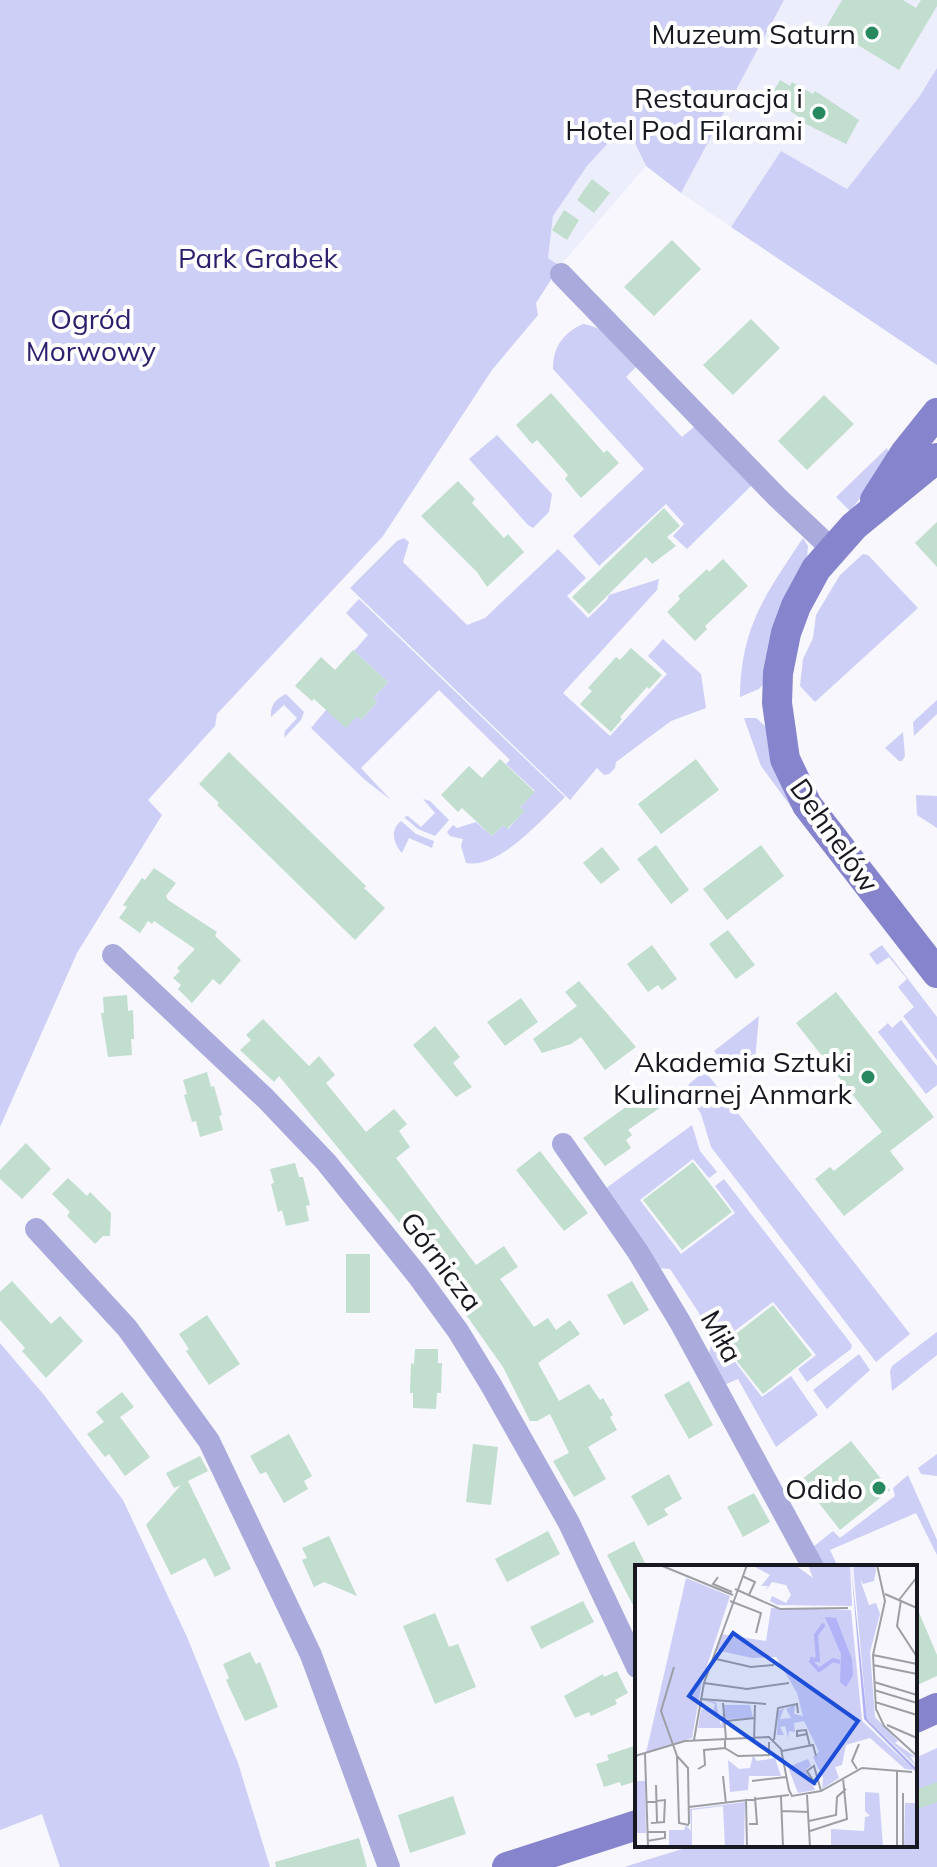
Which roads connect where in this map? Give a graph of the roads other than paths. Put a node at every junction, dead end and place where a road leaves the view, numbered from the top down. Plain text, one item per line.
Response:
1 (561, 274) dead end
2 (937, 413) edge
3 (937, 458) edge
4 (863, 518) junction
5 (833, 550) junction
6 (113, 955) dead end
7 (937, 973) edge
8 (563, 1144) dead end
9 (36, 1229) dead end
10 (812, 1565) edge
11 (635, 1663) edge
12 (937, 1708) edge
13 (917, 1717) edge
14 (635, 1826) edge
15 (389, 1867) edge
16 (507, 1867) edge

1 - 5 street
2 - 4 street, Dehnelów
3 - 4 street, Dehnelów
4 - 5 street, Dehnelów
5 - 7 street, Dehnelów
6 - 11 street, Górnicza
8 - 10 street, Miła
9 - 15 street
12 - 13 street
14 - 16 street

